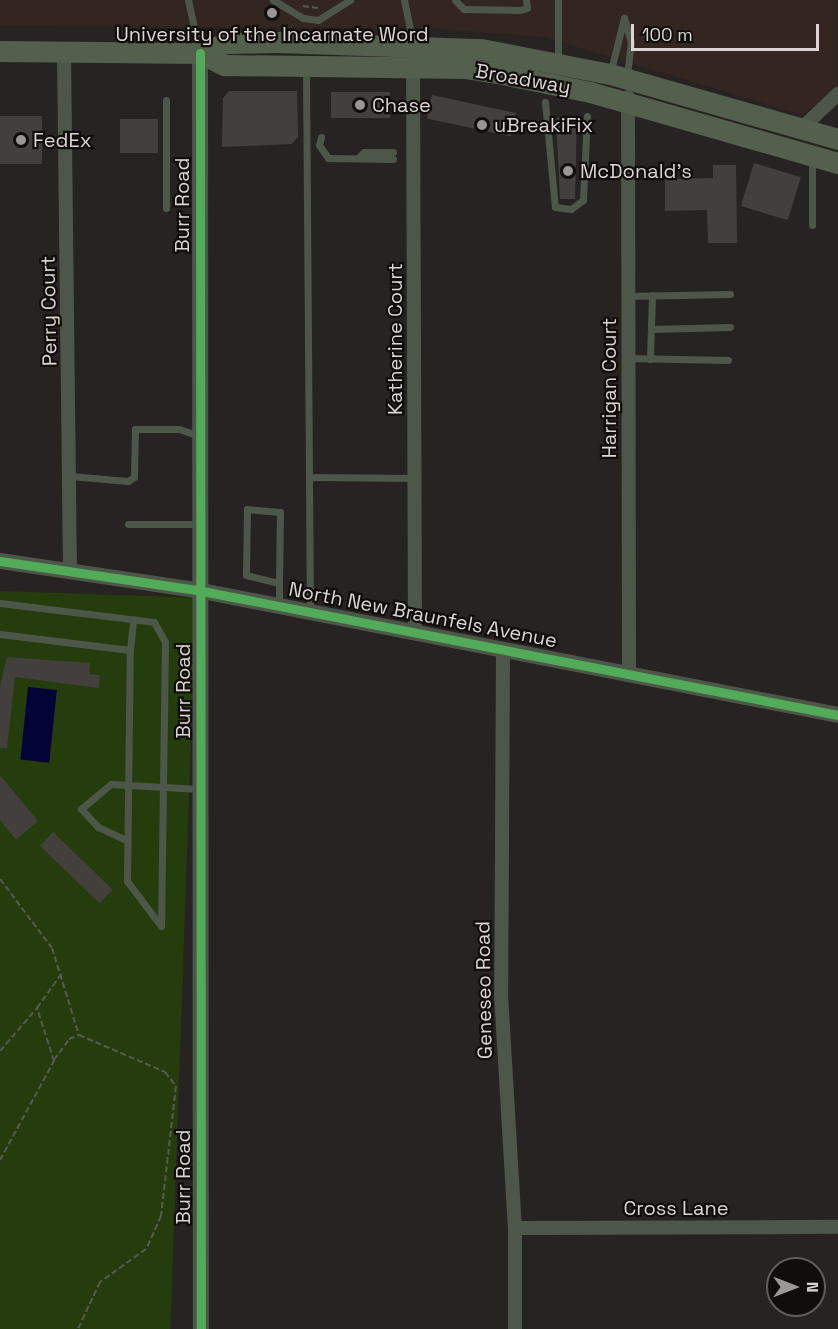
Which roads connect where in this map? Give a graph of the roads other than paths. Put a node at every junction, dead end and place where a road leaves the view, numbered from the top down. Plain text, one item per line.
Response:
1 (188, 0) edge
2 (273, 0) edge
3 (350, 0) edge
4 (404, 0) edge
5 (455, 0) edge
6 (526, 0) edge
7 (558, 0) edge
8 (413, 46) junction
9 (0, 51) edge
10 (64, 52) junction
11 (200, 53) junction
12 (558, 61) junction
13 (306, 66) junction
14 (413, 67) junction
15 (619, 76) junction
16 (838, 94) edge
17 (166, 100) dead end
18 (545, 102) dead end
19 (628, 103) junction
20 (587, 116) dead end
21 (802, 128) junction
22 (321, 137) dead end
23 (838, 139) edge
24 (393, 155) dead end
25 (812, 156) junction
26 (838, 163) edge
27 (166, 208) dead end
28 (812, 225) dead end
29 (729, 294) dead end
30 (652, 295) junction
31 (628, 296) junction
32 (730, 327) dead end
33 (651, 328) junction
34 (628, 358) junction
35 (650, 359) junction
36 (728, 360) dead end
37 (201, 437) junction
38 (70, 476) junction
39 (309, 477) junction
40 (415, 478) junction
41 (128, 524) dead end
42 (201, 524) junction
43 (0, 561) edge
44 (70, 569) junction
45 (279, 583) junction
46 (202, 591) junction
47 (0, 603) edge
48 (279, 605) junction
49 (310, 611) junction
50 (133, 619) junction
51 (415, 632) junction
52 (0, 634) edge
53 (503, 649) junction
54 (130, 650) junction
55 (629, 674) junction
56 (838, 715) edge
57 (126, 784) junction
58 (161, 786) junction
59 (202, 789) junction
60 (126, 840) junction
61 (838, 1227) edge
62 (515, 1228) junction
63 (201, 1329) edge
64 (515, 1329) edge

1 - 11 lane
2 - 3 lane
4 - 8 lane
5 - 6 lane
7 - 12 lane
8 - 11 main road, Broadway
8 - 12 main road, Broadway
8 - 14 street, Katherine Court
9 - 10 main road, Broadway
10 - 11 main road, Broadway
10 - 38 street, Perry Court
11 - 13 main road, Broadway
11 - 37 street, Burr Road
12 - 15 main road, Broadway
13 - 14 main road, Broadway
13 - 39 lane
14 - 19 main road, Broadway
14 - 40 street, Katherine Court
15 - 15 lane
15 - 19 street, Harrigan Court
15 - 21 main road, Broadway
16 - 21 street
17 - 27 lane
18 - 20 lane
19 - 25 main road, Broadway
19 - 31 street, Harrigan Court
21 - 23 main road, Broadway
22 - 24 lane
25 - 26 main road, Broadway
25 - 28 lane
29 - 30 lane
30 - 31 lane
30 - 33 lane
31 - 34 street, Harrigan Court
32 - 33 lane
33 - 35 lane
34 - 35 lane
34 - 55 street, Harrigan Court
35 - 36 lane
37 - 38 lane
37 - 42 street, Burr Road
38 - 44 street, Perry Court
39 - 40 lane
39 - 49 lane
40 - 51 street, Katherine Court
41 - 42 lane
42 - 46 street, Burr Road
43 - 44 street, North New Braunfels Avenue
44 - 46 street, North New Braunfels Avenue
45 - 45 lane
45 - 48 lane
46 - 48 street, North New Braunfels Avenue
46 - 59 street, Burr Road
47 - 50 lane
48 - 49 street, North New Braunfels Avenue
49 - 51 street, North New Braunfels Avenue
50 - 54 lane
50 - 58 lane
51 - 53 street, North New Braunfels Avenue
52 - 54 lane
53 - 55 street, North New Braunfels Avenue
53 - 62 street, Geneseo Road
54 - 57 lane
55 - 56 street, North New Braunfels Avenue
57 - 58 lane
57 - 60 lane
57 - 60 lane
58 - 59 lane
58 - 60 lane
59 - 63 street, Burr Road
61 - 62 street, Cross Lane
62 - 64 street, Geneseo Road

